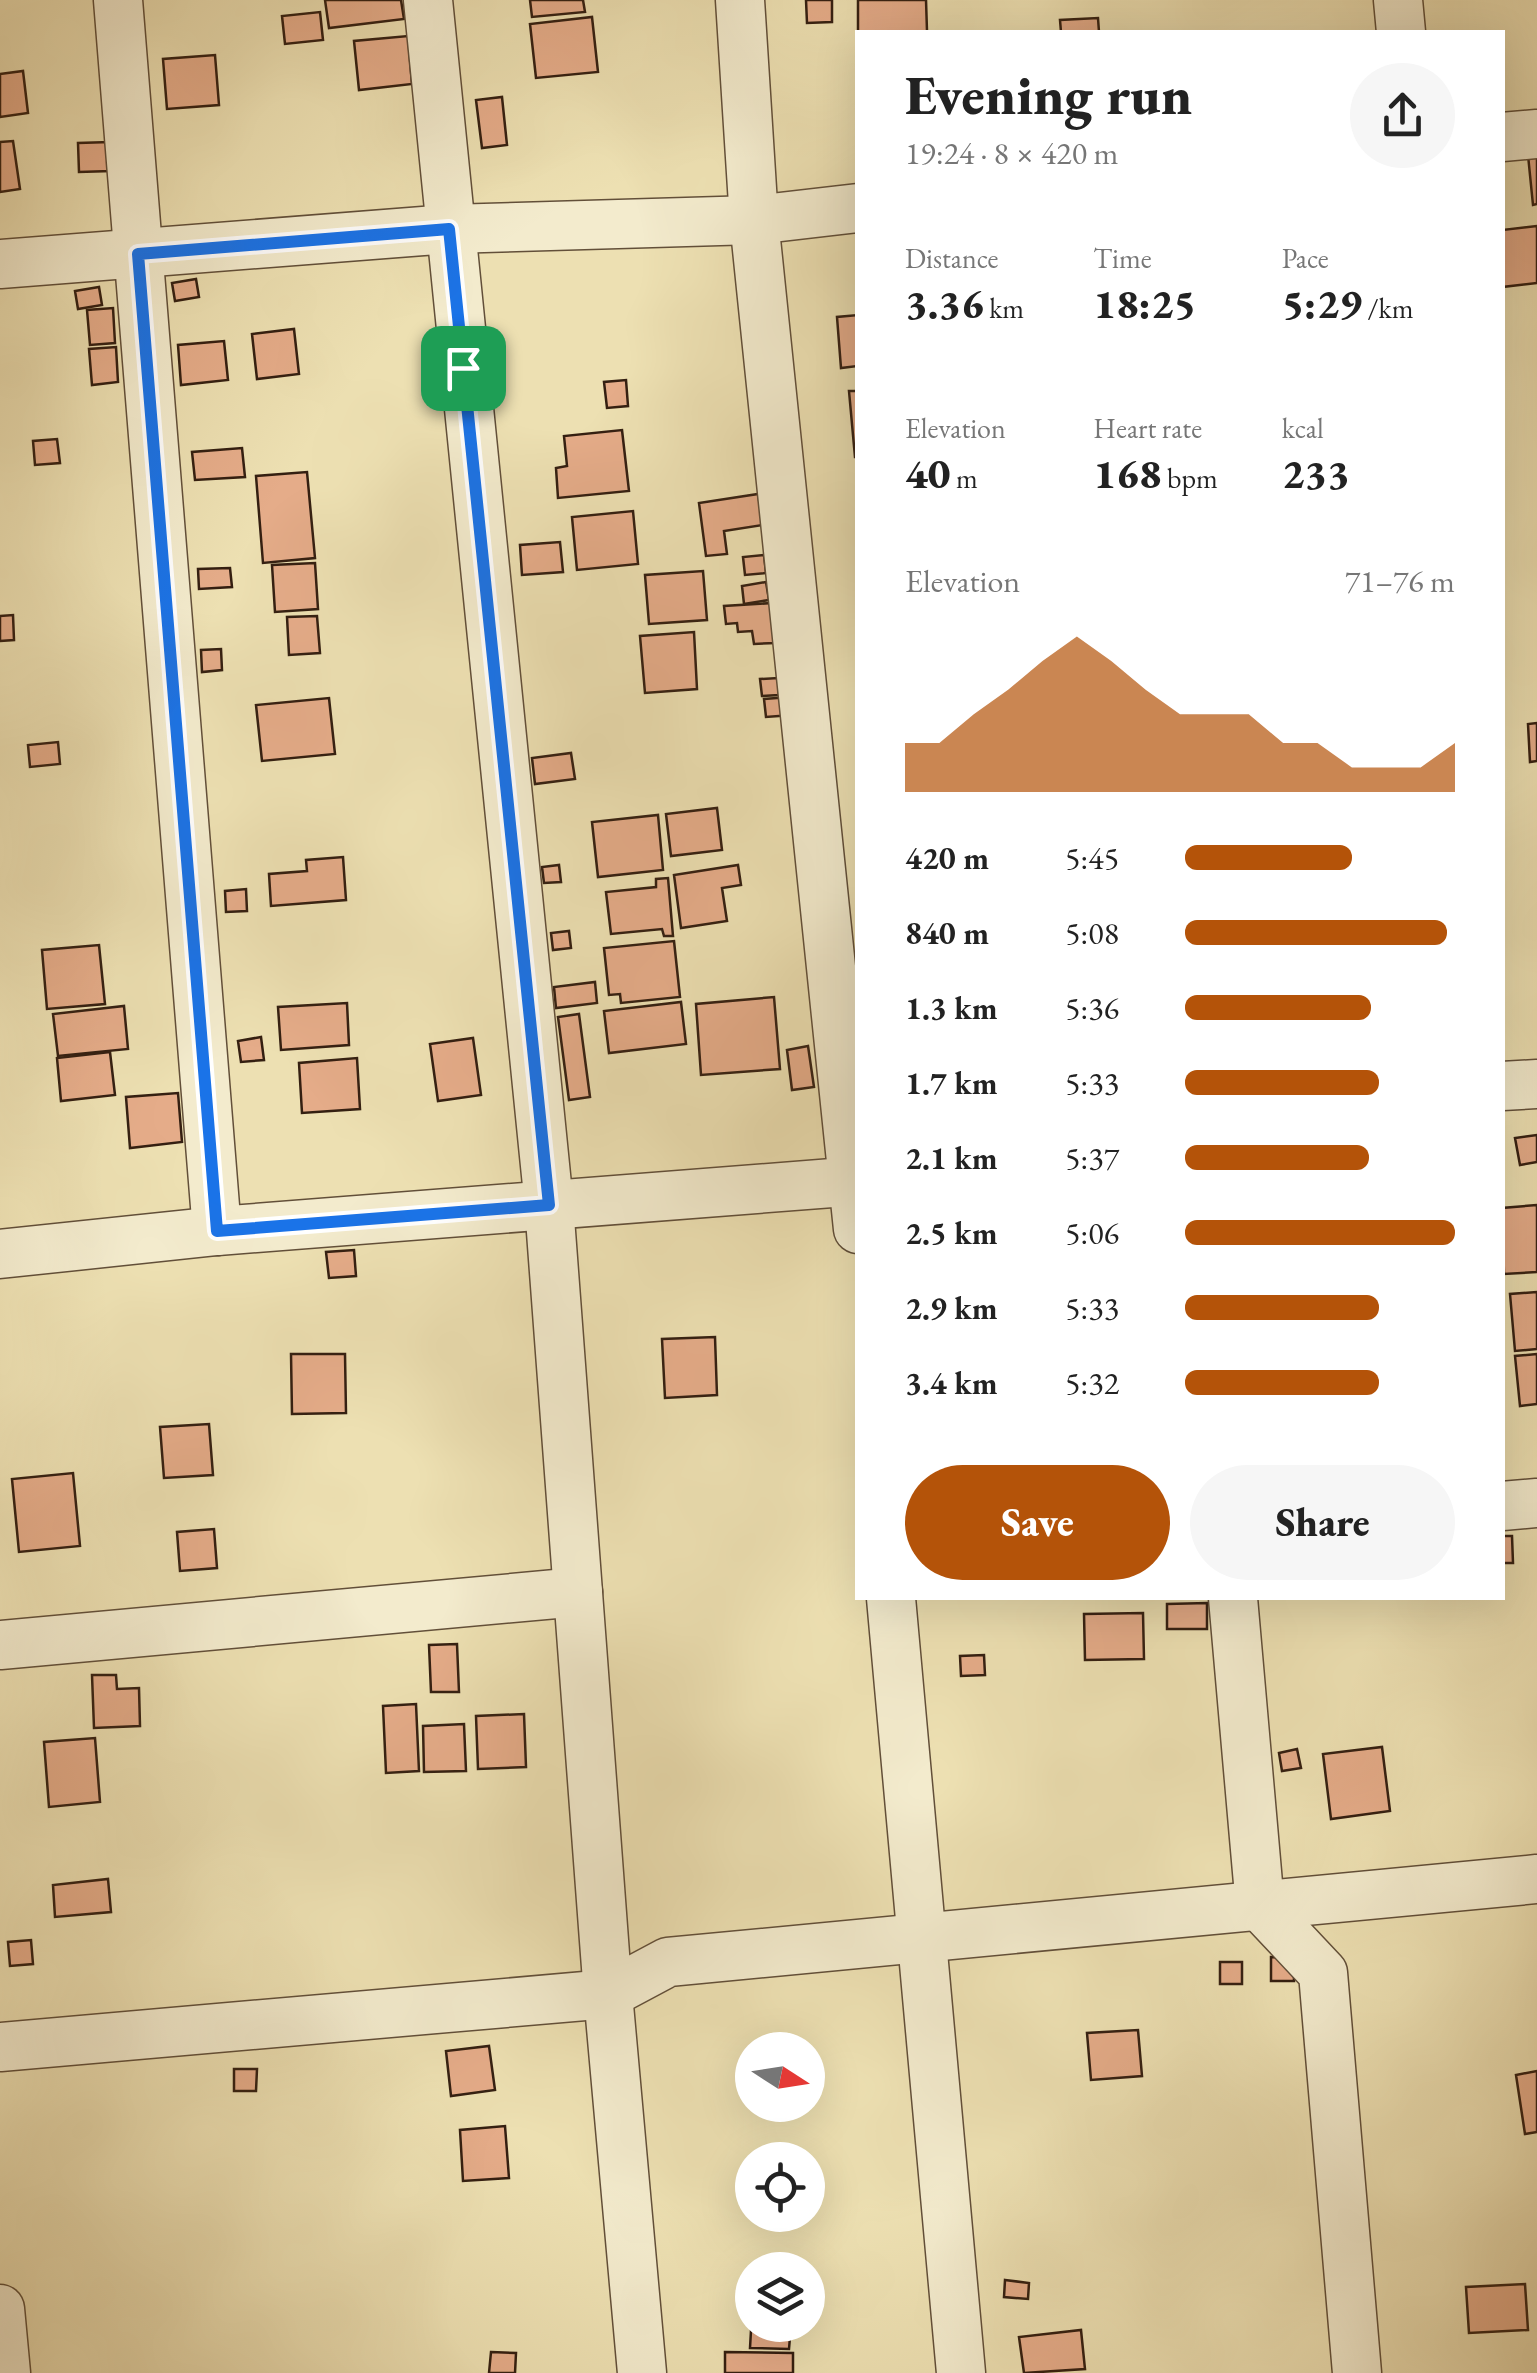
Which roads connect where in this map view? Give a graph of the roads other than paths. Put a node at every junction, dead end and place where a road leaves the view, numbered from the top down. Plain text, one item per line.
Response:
1 (118, 0) edge
2 (428, 0) edge
3 (740, 0) edge
4 (1398, 0) edge
5 (1401, 30) edge
6 (1537, 134) edge
7 (1505, 137) edge
8 (855, 208) edge
9 (754, 220) junction
10 (449, 229) junction
11 (138, 254) junction
12 (0, 264) edge
13 (1537, 1084) edge
14 (1505, 1086) edge
15 (855, 1181) edge
16 (549, 1205) junction
17 (217, 1231) junction
18 (0, 1254) edge
19 (1537, 1503) edge
20 (1505, 1506) edge
21 (578, 1592) junction
22 (891, 1600) edge
23 (1232, 1600) edge
24 (0, 1645) edge
25 (1537, 1879) edge
26 (1260, 1906) junction
27 (921, 1939) junction
28 (608, 1994) junction
29 (0, 2047) edge
30 (0, 2309) edge
31 (6, 2373) edge
32 (642, 2373) edge
33 (961, 2373) edge
34 (1358, 2373) edge

1 - 11 street
2 - 10 street
3 - 9 street
4 - 5 street
6 - 7 street
8 - 9 street
9 - 10 street
9 - 15 street
10 - 11 street
10 - 16 street
11 - 12 street
11 - 17 street
13 - 14 street
15 - 16 street
16 - 17 street
16 - 21 street
17 - 18 street
19 - 20 street
21 - 24 street
21 - 28 street
22 - 27 street
23 - 26 street
25 - 26 street
26 - 27 street
26 - 34 street
27 - 28 street
27 - 33 street
28 - 29 street
28 - 32 street
30 - 31 street

